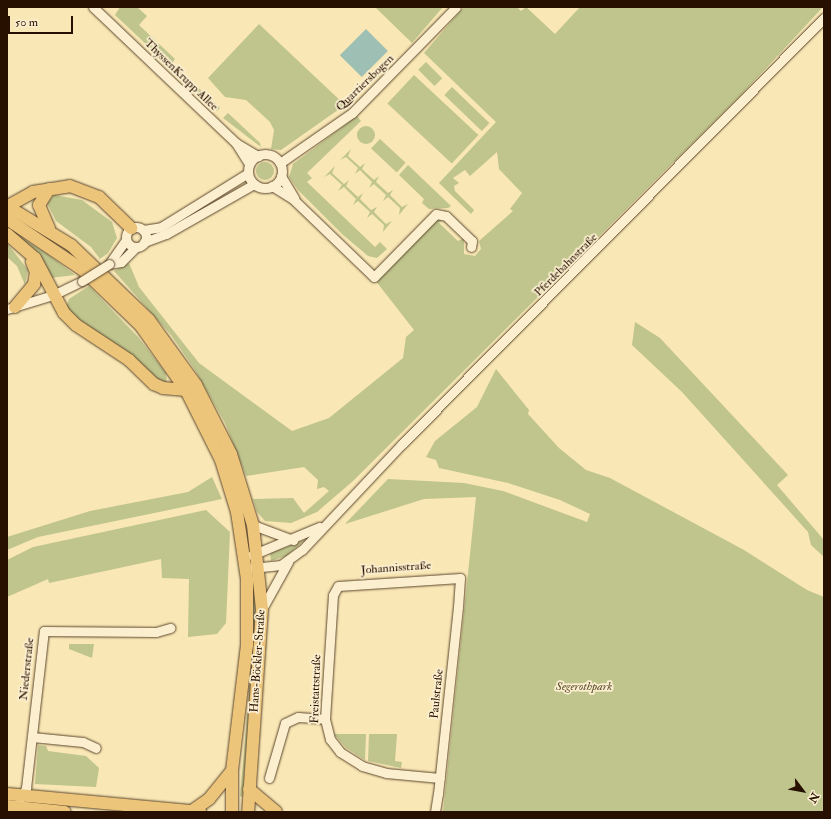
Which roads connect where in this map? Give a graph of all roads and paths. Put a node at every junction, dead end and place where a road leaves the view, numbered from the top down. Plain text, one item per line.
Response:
1 (93, 7) edge
2 (456, 7) edge
3 (824, 18) edge
4 (236, 143) junction
5 (258, 156) junction
6 (280, 163) junction
7 (249, 168) junction
8 (281, 176) junction
9 (254, 184) junction
10 (272, 186) junction
11 (49, 188) junction
12 (294, 200) junction
13 (8, 206) edge
14 (7, 219) edge
15 (137, 229) junction
16 (50, 230) junction
17 (7, 234) edge
18 (126, 240) junction
19 (140, 245) junction
20 (471, 247) dead end
21 (28, 251) junction
22 (109, 264) junction
23 (53, 296) junction
24 (11, 308) edge
25 (186, 390) junction
26 (253, 525) junction
27 (322, 525) junction
28 (293, 540) junction
29 (257, 553) junction
30 (289, 561) junction
31 (246, 564) junction
32 (259, 568) junction
33 (460, 578) joint
34 (335, 590) joint
35 (262, 609) junction
36 (170, 628) dead end
37 (325, 719) junction
38 (32, 737) junction
39 (96, 748) dead end
40 (232, 772) junction
41 (268, 778) dead end
42 (440, 778) junction
43 (249, 789) junction
44 (22, 795) junction
45 (8, 802) edge
46 (66, 812) edge
47 (196, 812) edge
48 (232, 812) edge
49 (248, 812) edge
50 (276, 812) edge
51 (435, 812) edge

1 - 4 street, ThyssenKrupp Allee
2 - 6 street, Quartiersbogen
3 - 27 street, Pferdebahnstraße
4 - 5 street, ThyssenKrupp Allee
4 - 7 street, ThyssenKrupp Allee
5 - 6 street
5 - 7 street
6 - 8 street
7 - 9 street
7 - 15 street
8 - 10 street
8 - 12 street
9 - 10 street
9 - 19 street
10 - 12 street
11 - 13 main road
11 - 15 main road
11 - 16 main road
12 - 20 street
13 - 16 main road, Hans-Böckler-Straße
14 - 25 main road, Hans-Böckler-Straße
15 - 18 street
15 - 19 street
16 - 26 main road, Hans-Böckler-Straße
17 - 21 main road
18 - 19 street
18 - 22 street
19 - 22 street
21 - 23 main road
21 - 24 main road
22 - 23 street, bridge
23 - 24 street
23 - 25 main road
25 - 31 main road, Hans-Böckler-Straße
26 - 28 street
26 - 29 main road, Hans-Böckler-Straße
27 - 28 street, Pferdebahnstraße
27 - 30 street, Pferdebahnstraße
28 - 29 street, Pferdebahnstraße
29 - 31 street, Pferdebahnstraße
29 - 32 main road, Hans-Böckler-Straße
30 - 32 street
30 - 35 street, Pferdebahnstraße
31 - 32 street
31 - 40 main road, Hans-Böckler-Straße
32 - 35 main road, Hans-Böckler-Straße
33 - 34 street, Johannisstraße
33 - 42 street, Paulstraße
34 - 37 street, Freistattstraße
35 - 43 main road, Hans-Böckler-Straße
36 - 38 street, Niederstraße
37 - 41 street
37 - 42 street, Freistattstraße
38 - 39 street
38 - 44 street, Niederstraße
40 - 47 main road
40 - 48 main road, Hans-Böckler-Straße
42 - 51 street, Paulstraße
43 - 49 main road, Hans-Böckler-Straße
43 - 50 main road
44 - 45 main road
44 - 47 main road
45 - 46 main road

